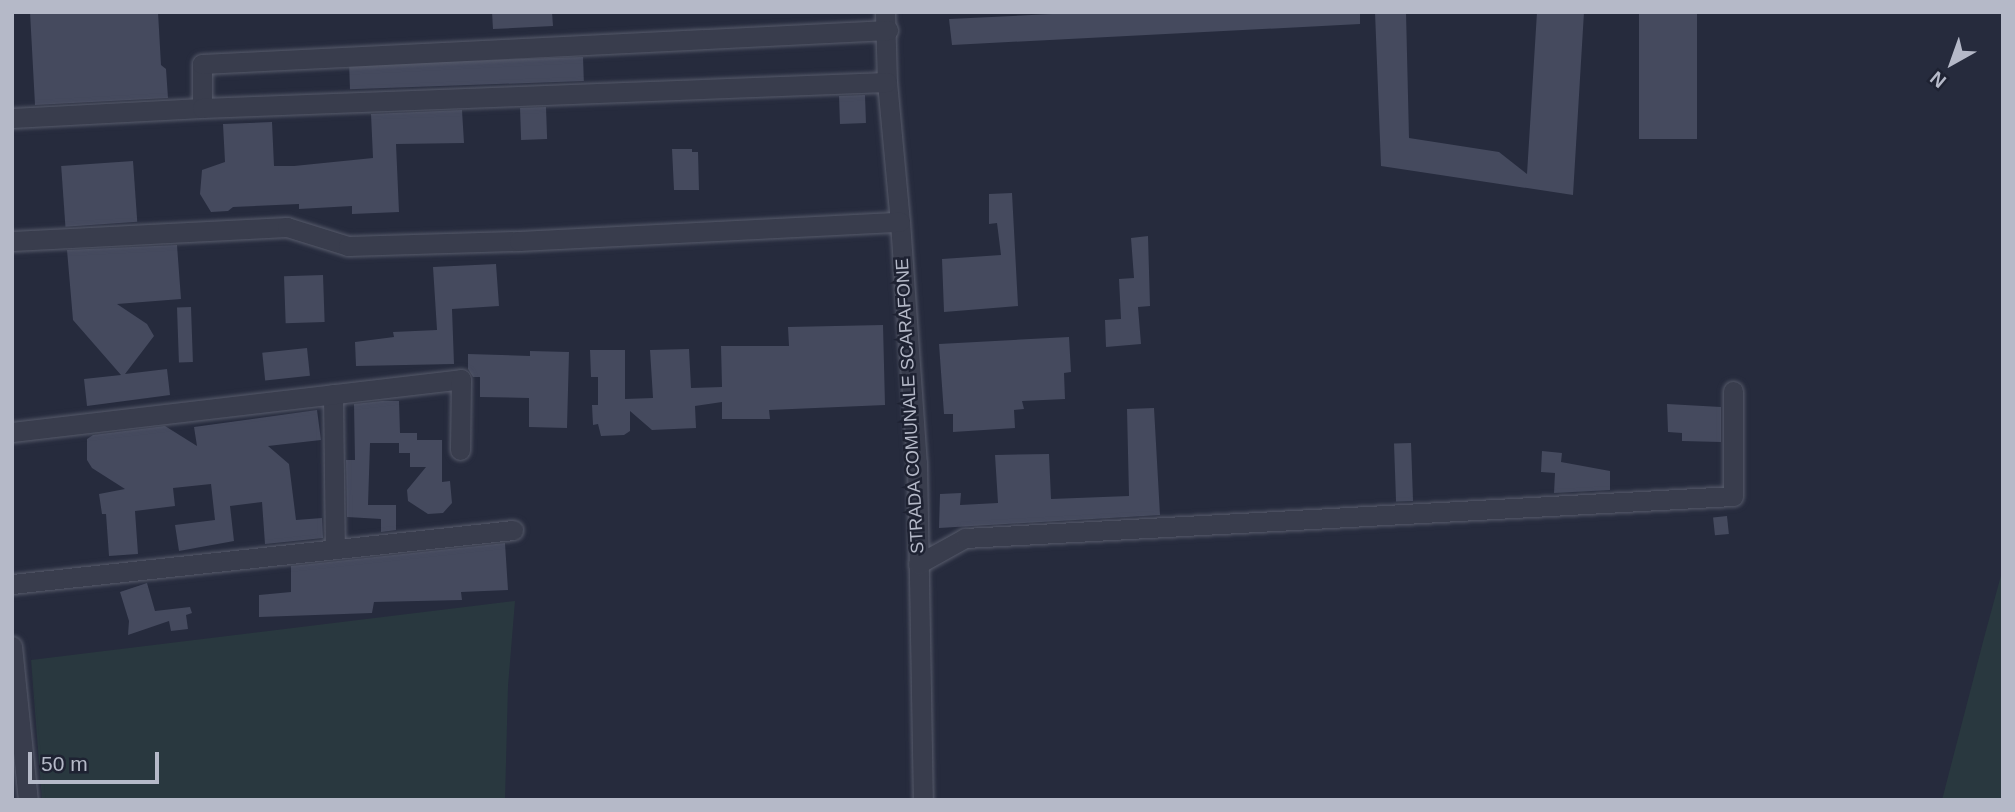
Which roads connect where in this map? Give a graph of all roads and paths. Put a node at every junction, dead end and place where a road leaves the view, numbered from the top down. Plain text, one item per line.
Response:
1 (886, 21) edge
2 (887, 82) junction
3 (202, 108) junction
4 (12, 118) edge
5 (900, 222) junction
6 (12, 241) edge
7 (1733, 391) dead end
8 (333, 394) junction
9 (12, 432) edge
10 (460, 450) dead end
11 (513, 530) dead end
12 (335, 549) junction
13 (918, 564) junction
14 (12, 584) edge
15 (12, 646) edge
16 (28, 800) edge
17 (923, 800) edge

1 - 2 street, STRADA COMUNALE SCARAFONE
1 - 3 street
2 - 3 street
2 - 5 street, STRADA COMUNALE SCARAFONE
3 - 4 street
5 - 6 street
5 - 13 street, STRADA COMUNALE SCARAFONE
7 - 13 street
8 - 9 street
8 - 10 street
8 - 12 street
11 - 12 street
12 - 14 street
13 - 17 street, STRADA COMUNALE SCARAFONE
15 - 16 street

